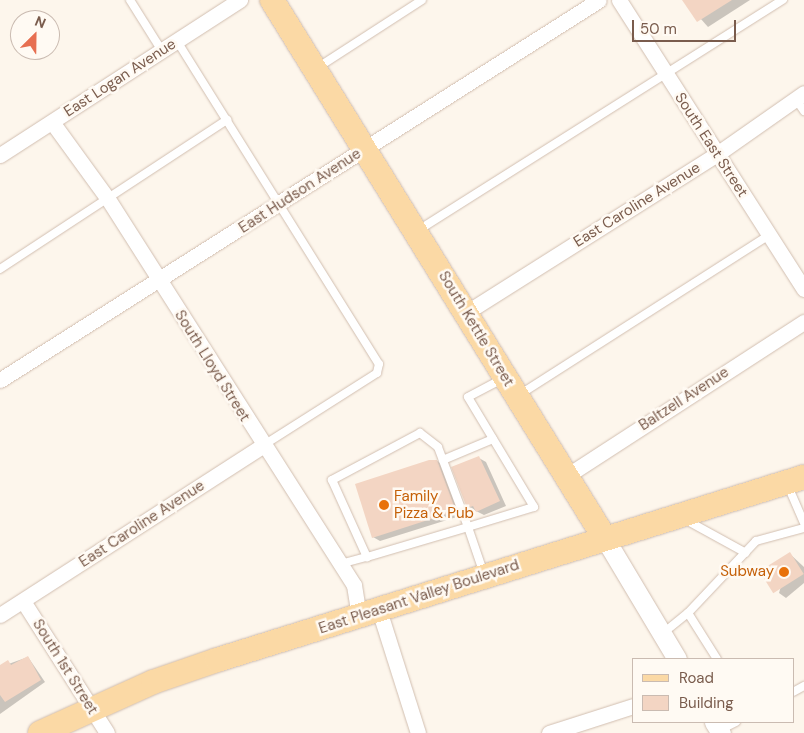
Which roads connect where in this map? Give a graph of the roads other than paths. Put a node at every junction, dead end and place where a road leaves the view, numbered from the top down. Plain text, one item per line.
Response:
1 (130, 0) edge
2 (240, 0) edge
3 (272, 0) edge
4 (422, 0) edge
5 (599, 0) edge
6 (619, 0) edge
7 (782, 0) edge
8 (177, 41) junction
9 (162, 51) junction
10 (315, 70) junction
11 (664, 71) junction
12 (800, 95) edge
13 (804, 112) edge
14 (227, 120) junction
15 (52, 122) junction
16 (364, 149) junction
17 (717, 154) junction
18 (0, 155) edge
19 (108, 199) junction
20 (280, 204) junction
21 (416, 232) junction
22 (769, 235) junction
23 (0, 269) edge
24 (159, 280) junction
25 (804, 289) edge
26 (467, 312) junction
27 (804, 322) edge
28 (0, 380) edge
29 (511, 387) junction
30 (493, 439) junction
31 (262, 446) junction
32 (443, 460) junction
33 (564, 477) junction
34 (795, 480) edge
35 (678, 515) junction
36 (804, 523) edge
37 (468, 527) junction
38 (804, 528) edge
39 (604, 538) junction
40 (746, 553) junction
41 (368, 557) junction
42 (340, 564) junction
43 (485, 576) junction
44 (23, 601) junction
45 (369, 613) junction
46 (0, 614) edge
47 (688, 614) junction
48 (662, 634) junction
49 (676, 658) edge
50 (716, 658) edge
51 (632, 706) edge
52 (91, 709) junction
53 (40, 733) edge
54 (107, 733) edge
55 (418, 733) edge
56 (549, 733) edge

1 - 9 lane
2 - 8 street, East Logan Avenue
3 - 10 main road, South Kettle Street
4 - 10 lane
5 - 16 street, East Hudson Avenue
6 - 11 street, South East Street
7 - 11 lane
8 - 9 street, East Logan Avenue
8 - 14 lane
9 - 15 street, East Logan Avenue
10 - 16 main road, South Kettle Street
11 - 17 street, South East Street
11 - 21 lane
12 - 13 lane
12 - 17 street, East Caroline Avenue
14 - 19 lane
14 - 20 lane
15 - 18 street, East Logan Avenue
15 - 19 street, South Lloyd Street
16 - 20 street, East Hudson Avenue
16 - 21 main road, South Kettle Street
17 - 22 street, South East Street
17 - 26 street, East Caroline Avenue
19 - 23 lane
19 - 24 street, South Lloyd Street
20 - 24 street, East Hudson Avenue
20 - 31 lane
21 - 26 main road, South Kettle Street
22 - 25 street, South East Street
22 - 29 lane
24 - 28 street, East Hudson Avenue
24 - 31 street, South Lloyd Street
26 - 29 main road, South Kettle Street
27 - 33 street, Baltzell Avenue
29 - 30 lane
29 - 33 main road, South Kettle Street
30 - 32 lane
30 - 37 lane
31 - 42 street, South Lloyd Street
31 - 44 street, East Caroline Avenue
32 - 37 lane
32 - 41 lane
33 - 39 main road, South Kettle Street
34 - 35 main road, East Pleasant Valley Boulevard
34 - 36 lane
35 - 39 main road, East Pleasant Valley Boulevard
35 - 40 lane
37 - 41 lane
37 - 43 lane
38 - 40 lane
39 - 43 main road, East Pleasant Valley Boulevard
39 - 48 street, South Kettle Street
40 - 47 lane
41 - 42 lane
42 - 45 street, South Lloyd Street
43 - 45 main road, East Pleasant Valley Boulevard
44 - 46 street, East Caroline Avenue
44 - 52 street, South 1st Street
45 - 52 main road, East Pleasant Valley Boulevard
45 - 55 street, South Lloyd Street
47 - 48 lane
47 - 50 lane
48 - 49 street, South Kettle Street
51 - 56 street
52 - 53 main road, East Pleasant Valley Boulevard
52 - 54 street, South 1st Street

